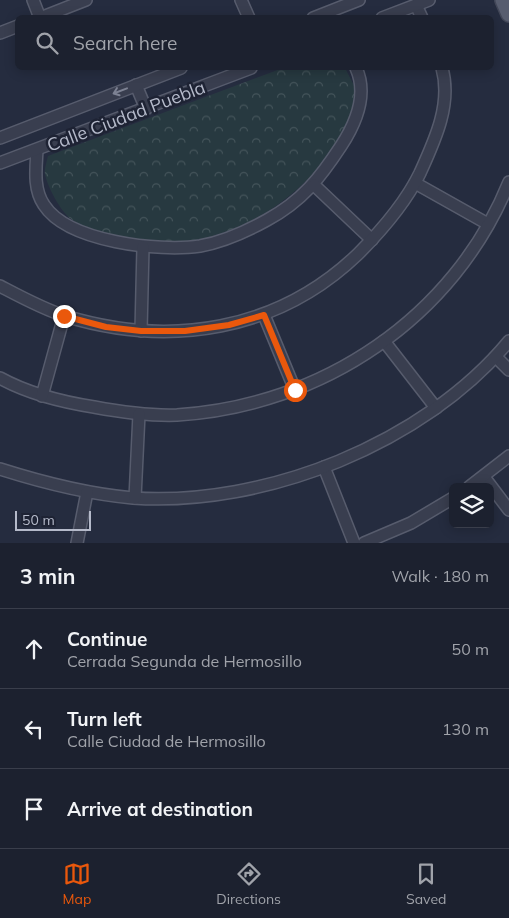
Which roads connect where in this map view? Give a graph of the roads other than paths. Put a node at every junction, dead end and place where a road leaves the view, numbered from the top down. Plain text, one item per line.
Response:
1 (33, 0) edge
2 (86, 0) edge
3 (241, 0) edge
4 (359, 0) edge
5 (430, 0) edge
6 (503, 0) edge
7 (416, 5) junction
8 (509, 14) edge
9 (39, 15) edge
10 (48, 15) edge
11 (248, 15) edge
12 (321, 15) edge
13 (390, 15) edge
14 (421, 15) edge
15 (15, 27) edge
16 (0, 33) edge
17 (176, 70) edge
18 (246, 70) edge
19 (357, 70) edge
20 (442, 70) edge
21 (136, 85) junction
22 (146, 109) junction
23 (0, 138) edge
24 (37, 150) junction
25 (0, 164) edge
26 (509, 182) edge
27 (415, 183) junction
28 (314, 185) junction
29 (488, 224) junction
30 (372, 240) junction
31 (143, 246) junction
32 (0, 286) edge
33 (264, 315) junction
34 (64, 316) junction
35 (141, 331) junction
36 (509, 340) edge
37 (384, 341) junction
38 (496, 357) junction
39 (509, 370) edge
40 (0, 378) edge
41 (295, 390) junction
42 (42, 396) junction
43 (436, 408) junction
44 (139, 414) junction
45 (509, 456) edge
46 (324, 467) junction
47 (0, 469) edge
48 (484, 477) junction
49 (475, 483) edge
50 (87, 492) junction
51 (135, 498) junction
52 (449, 500) edge
53 (509, 510) edge
54 (76, 543) edge
55 (354, 543) edge
56 (364, 543) edge

1 - 9 street
2 - 10 street
3 - 11 street
4 - 12 street
5 - 7 street
6 - 8 main road
7 - 13 street
7 - 14 street
15 - 16 street
17 - 21 street, Calle Ciudad Puebla
18 - 22 street, Calle Ciudad Puebla
19 - 28 street
20 - 27 street
21 - 22 street
21 -> 23 street, Calle Ciudad Puebla
22 - 24 street, Calle Ciudad Puebla
24 - 25 street, Calle Ciudad Puebla
24 - 31 street
26 - 29 street
27 - 29 street
27 - 30 street
28 - 30 street
28 - 31 street
29 - 37 street
30 - 33 street
31 - 35 street
32 - 34 street
33 - 35 street
33 - 41 street
34 - 35 street
34 - 42 street
36 - 38 street
37 - 41 street
37 - 43 street
38 - 39 street
38 - 43 street
40 - 42 street
41 - 44 street
42 - 44 street
43 - 46 street
44 - 51 street
45 - 48 street
46 - 51 street
46 - 55 street
47 - 50 street
48 - 49 street
48 - 53 street
50 - 51 street
50 - 54 street
52 - 56 street

